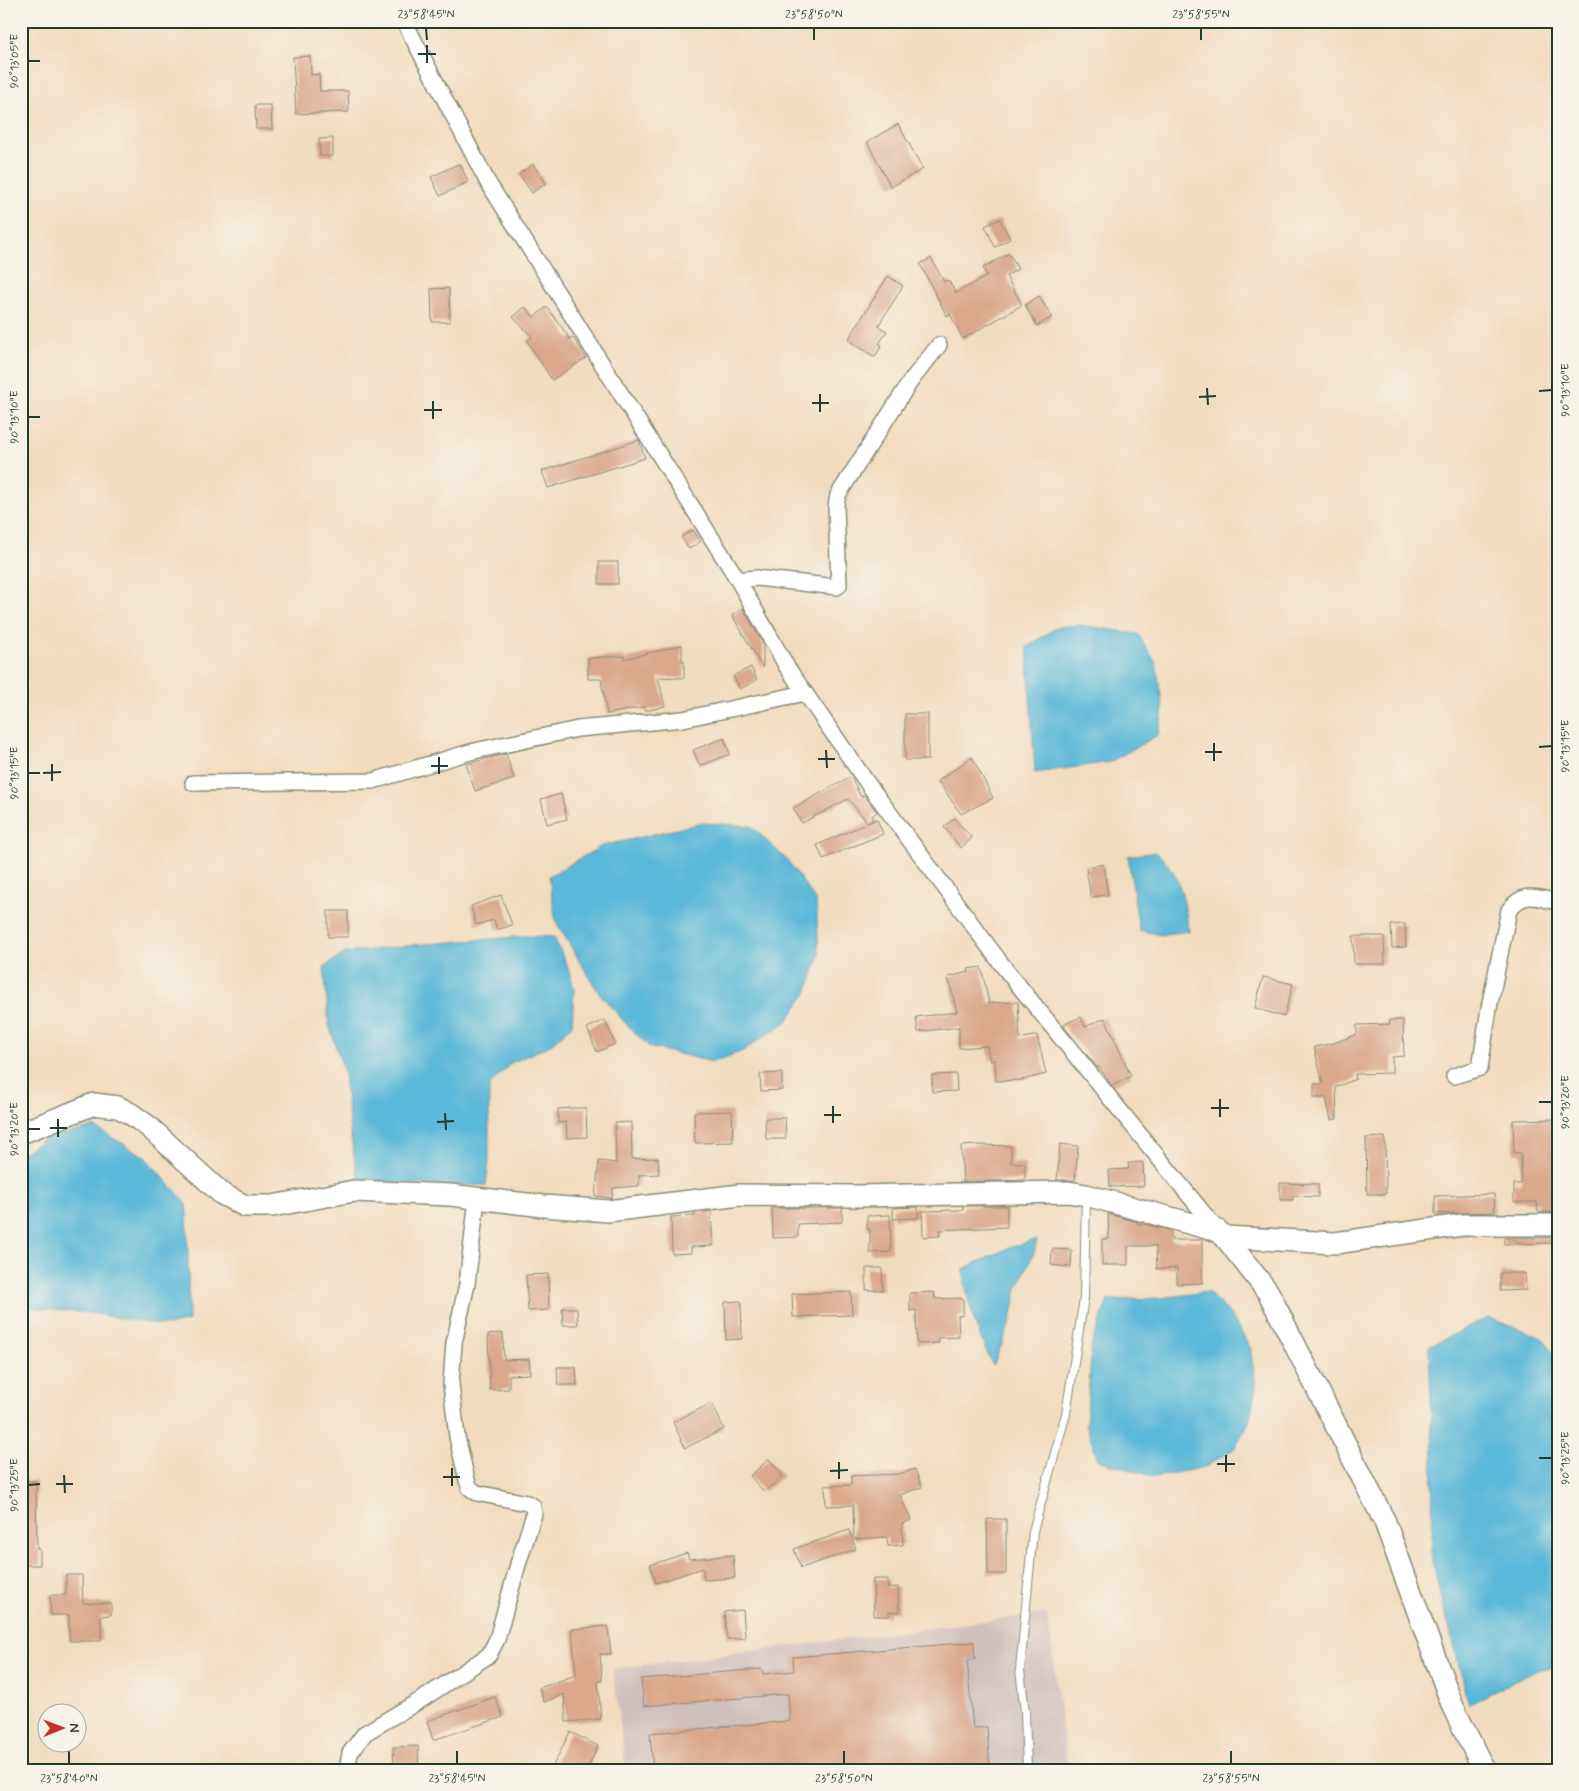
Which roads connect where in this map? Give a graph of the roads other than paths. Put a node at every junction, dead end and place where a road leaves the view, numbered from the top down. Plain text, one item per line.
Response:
1 (404, 21) edge
2 (939, 345) dead end
3 (738, 580) junction
4 (805, 693) junction
5 (194, 783) dead end
6 (1558, 902) edge
7 (1454, 1076) dead end
8 (21, 1133) edge
9 (1086, 1194) junction
10 (477, 1199) junction
11 (1558, 1225) edge
12 (1221, 1234) junction
13 (347, 1770) edge
14 (1027, 1770) edge
15 (1484, 1770) edge

1 - 3 street
2 - 3 street
3 - 4 street
4 - 5 street
4 - 12 street
6 - 7 street
8 - 10 street
9 - 10 street
9 - 12 street
9 - 14 lane
10 - 13 street
11 - 12 street
12 - 15 street

